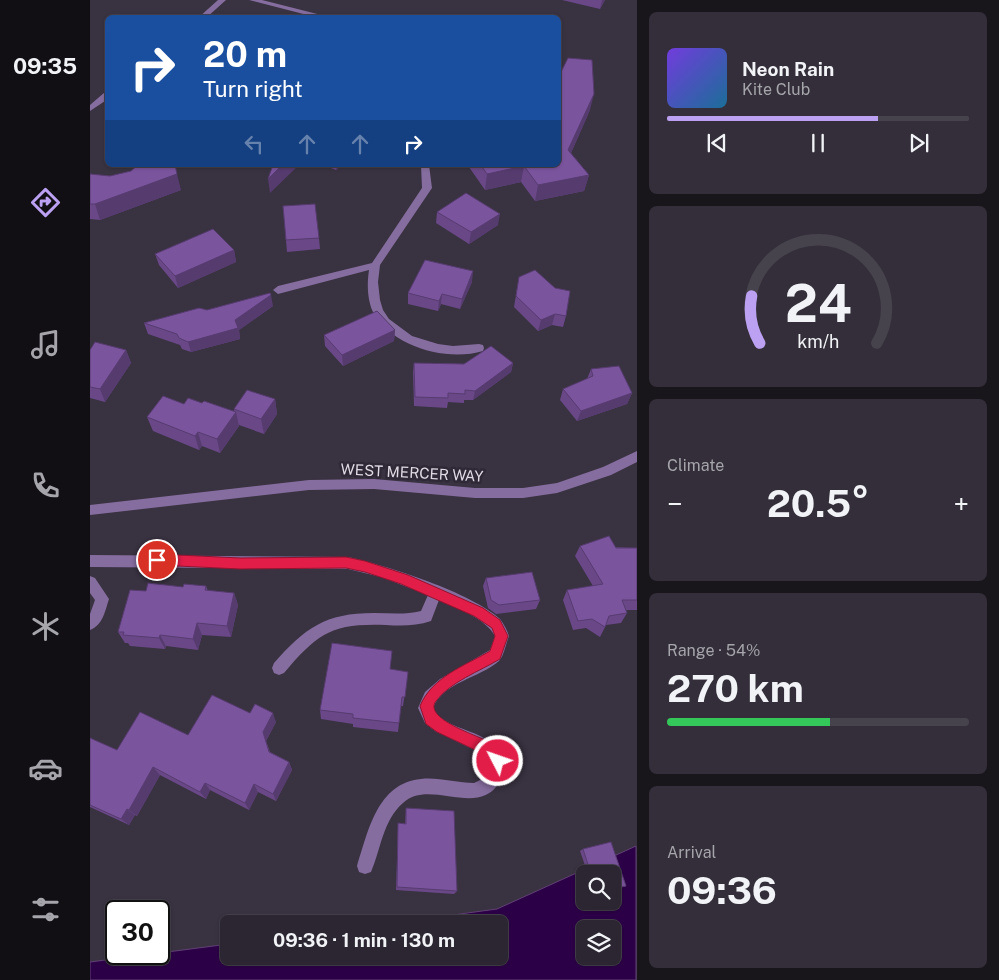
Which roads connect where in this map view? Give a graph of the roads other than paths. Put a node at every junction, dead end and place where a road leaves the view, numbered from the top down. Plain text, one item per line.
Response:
1 (222, 0) edge
2 (253, 0) edge
3 (204, 15) edge
4 (317, 15) edge
5 (105, 96) edge
6 (90, 109) edge
7 (426, 167) edge
8 (375, 265) junction
9 (278, 290) dead end
10 (479, 348) dead end
11 (636, 456) edge
12 (90, 510) edge
13 (90, 561) edge
14 (90, 582) edge
15 (435, 593) junction
16 (90, 624) edge
17 (279, 668) dead end
18 (365, 866) dead end

1 - 3 street
2 - 4 street
5 - 6 street
7 - 8 street
8 - 9 street
8 - 10 street
11 - 12 street, WEST MERCER WAY
13 - 15 street
14 - 16 street
15 - 17 street
15 - 18 street

